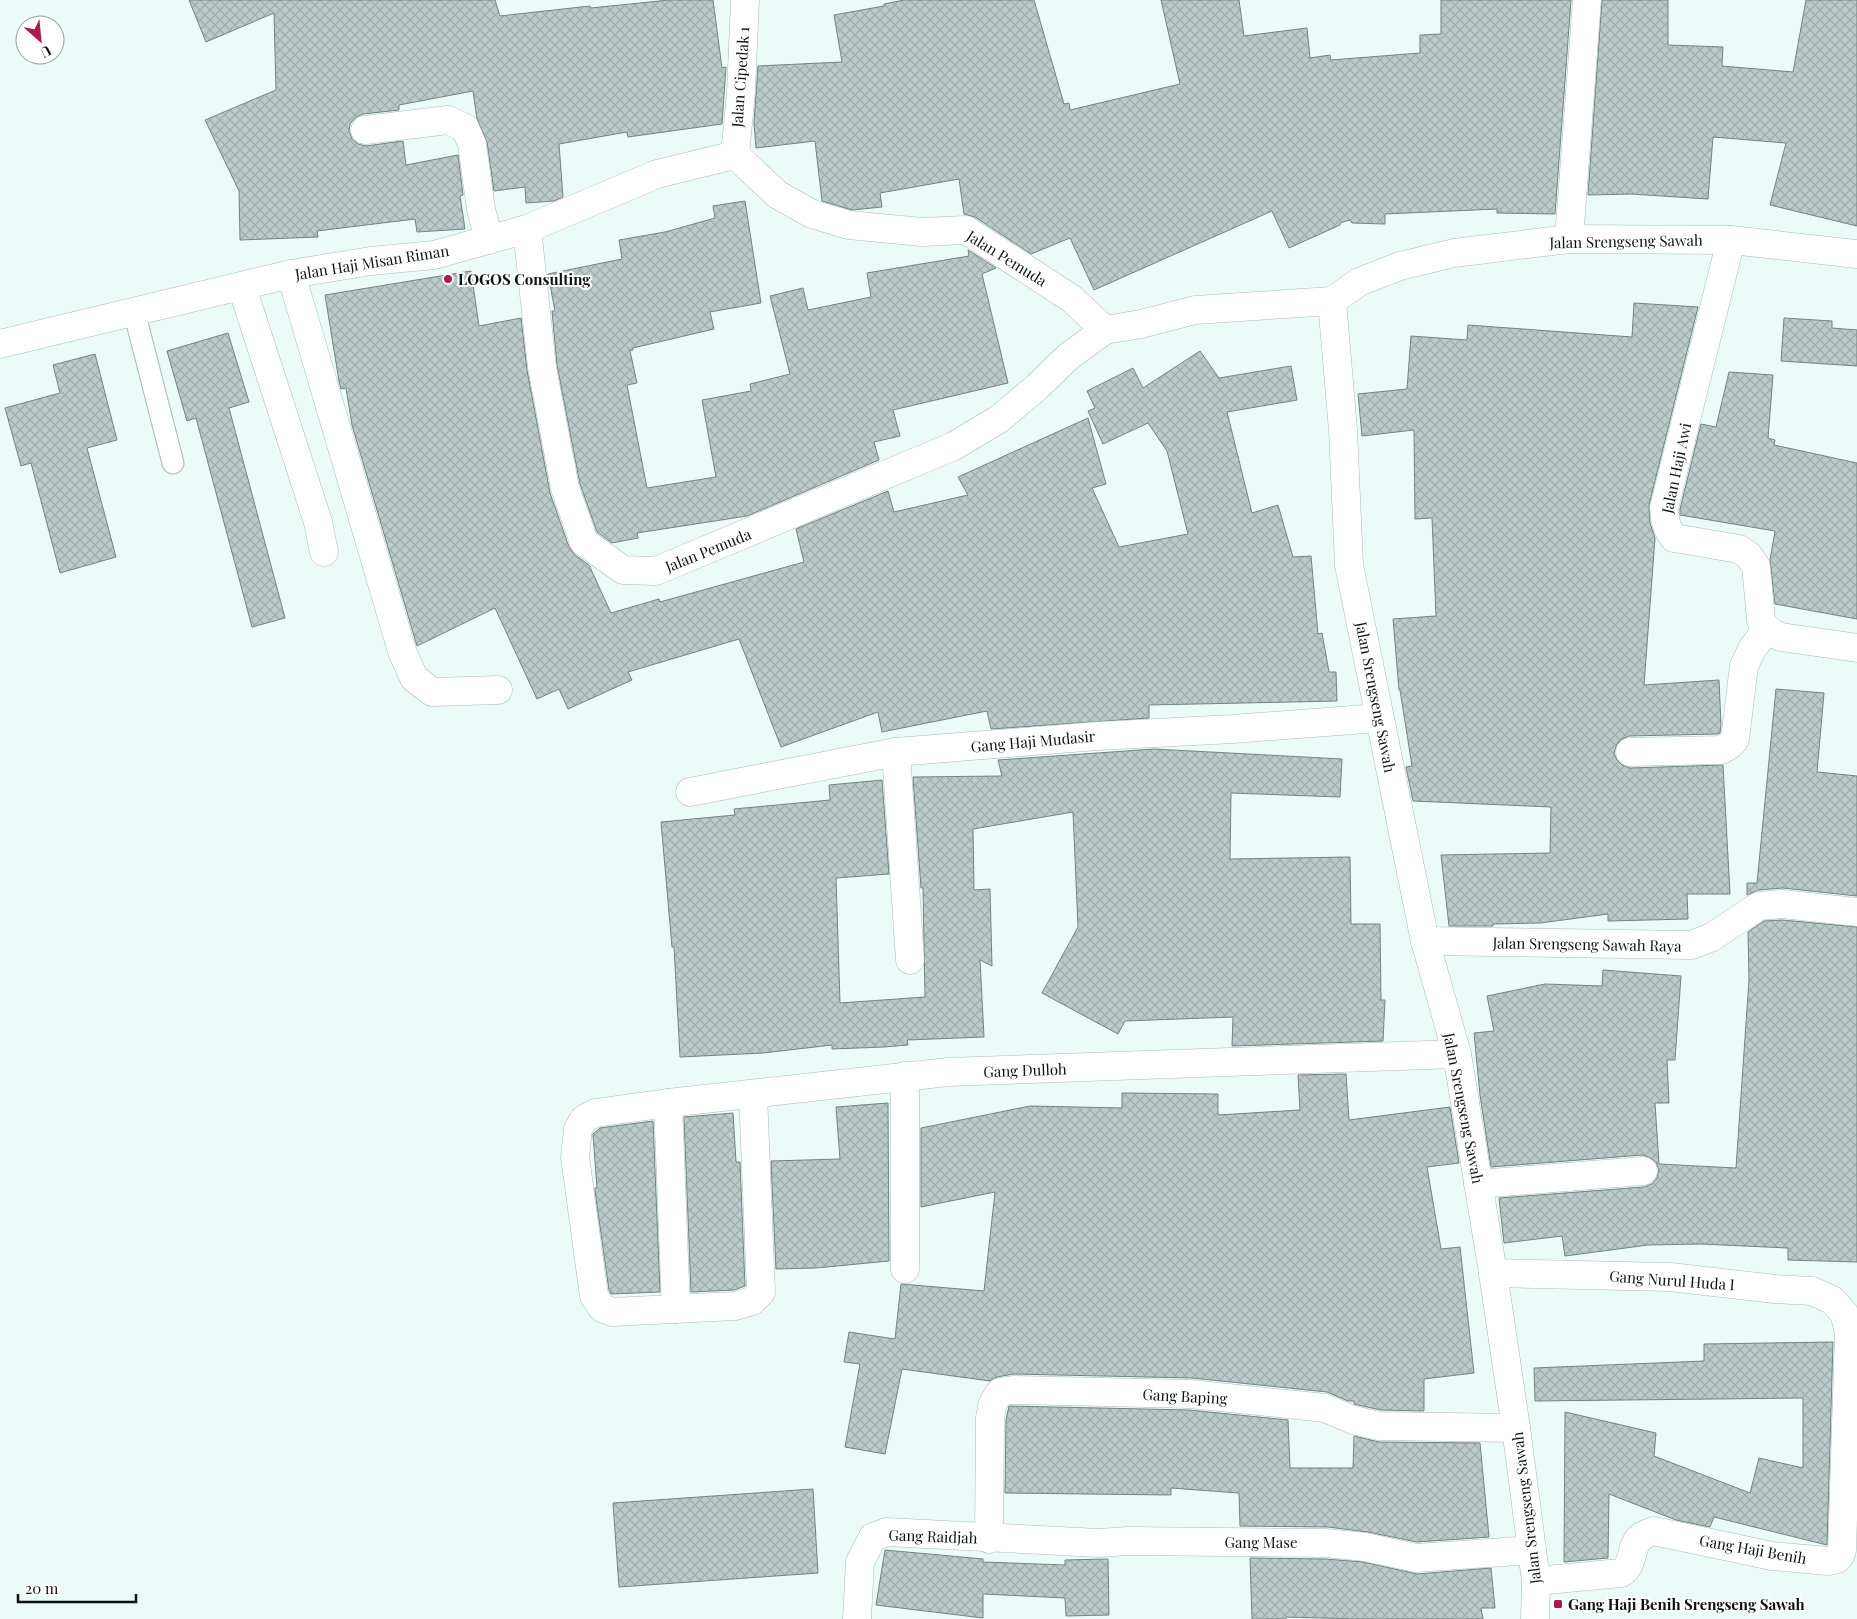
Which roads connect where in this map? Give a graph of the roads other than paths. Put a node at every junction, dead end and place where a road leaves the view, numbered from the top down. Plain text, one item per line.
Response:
1 (745, 0) edge
2 (1587, 0) edge
3 (365, 130) dead end
4 (735, 155) junction
5 (527, 229) junction
6 (1569, 239) junction
7 (489, 240) junction
8 (1731, 240) junction
9 (1857, 254) edge
10 (291, 274) junction
11 (242, 287) junction
12 (1332, 301) junction
13 (134, 311) junction
14 (1105, 330) junction
15 (0, 344) edge
16 (173, 463) dead end
17 (324, 552) dead end
18 (1767, 630) junction
19 (1857, 648) edge
20 (498, 690) dead end
21 (1379, 718) junction
22 (896, 752) junction
23 (1630, 752) dead end
24 (690, 792) dead end
25 (1857, 912) edge
26 (1425, 941) junction
27 (910, 960) dead end
28 (1457, 1054) junction
29 (905, 1076) junction
30 (753, 1094) junction
31 (668, 1102) junction
32 (1643, 1171) dead end
33 (1478, 1184) junction
34 (905, 1269) dead end
35 (1493, 1273) junction
36 (676, 1310) junction
37 (1850, 1312) edge
38 (1516, 1428) junction
39 (989, 1539) junction
40 (1532, 1550) junction
41 (1536, 1581) junction
42 (857, 1619) edge
43 (1535, 1619) edge

1 - 4 street, Jalan Cipedak 1
2 - 6 street
3 - 7 street
4 - 5 street, Jalan Haji Misan Riman
4 - 14 street, Jalan Pemuda
5 - 7 street, Jalan Haji Misan Riman
5 - 14 street, Jalan Pemuda
6 - 8 street, Jalan Srengseng Sawah
6 - 12 street, Jalan Srengseng Sawah
7 - 10 street, Jalan Haji Misan Riman
8 - 9 street, Jalan Srengseng Sawah
8 - 18 street, Jalan Haji Awi
10 - 11 street, Jalan Haji Misan Riman
10 - 20 street
11 - 13 street, Jalan Haji Misan Riman
11 - 17 street
12 - 14 street, Jalan Pemuda
12 - 21 street, Jalan Srengseng Sawah
13 - 15 street, Jalan Haji Misan Riman
13 - 16 lane
18 - 19 street
18 - 23 street
21 - 22 street, Gang Haji Mudasir
21 - 26 street, Jalan Srengseng Sawah
22 - 24 street, Gang Haji Mudasir
22 - 27 street
25 - 26 street, Jalan Srengseng Sawah Raya
26 - 28 street, Jalan Srengseng Sawah
28 - 29 street, Gang Dulloh
28 - 33 street, Jalan Srengseng Sawah
29 - 30 street, Gang Dulloh
29 - 34 street
30 - 31 street, Gang Dulloh
30 - 36 street
31 - 36 street
31 - 36 street, Gang Dulloh
32 - 33 street
33 - 35 street, Jalan Srengseng Sawah
35 - 37 street, Gang Nurul Huda I
35 - 38 street, Jalan Srengseng Sawah
37 - 41 street, Gang Haji Benih
38 - 39 street, Gang Baping
38 - 40 street, Jalan Srengseng Sawah
39 - 40 street, Gang Mase
39 - 42 street, Gang Raidjah
40 - 41 street, Jalan Srengseng Sawah
41 - 43 street, Jalan Srengseng Sawah

